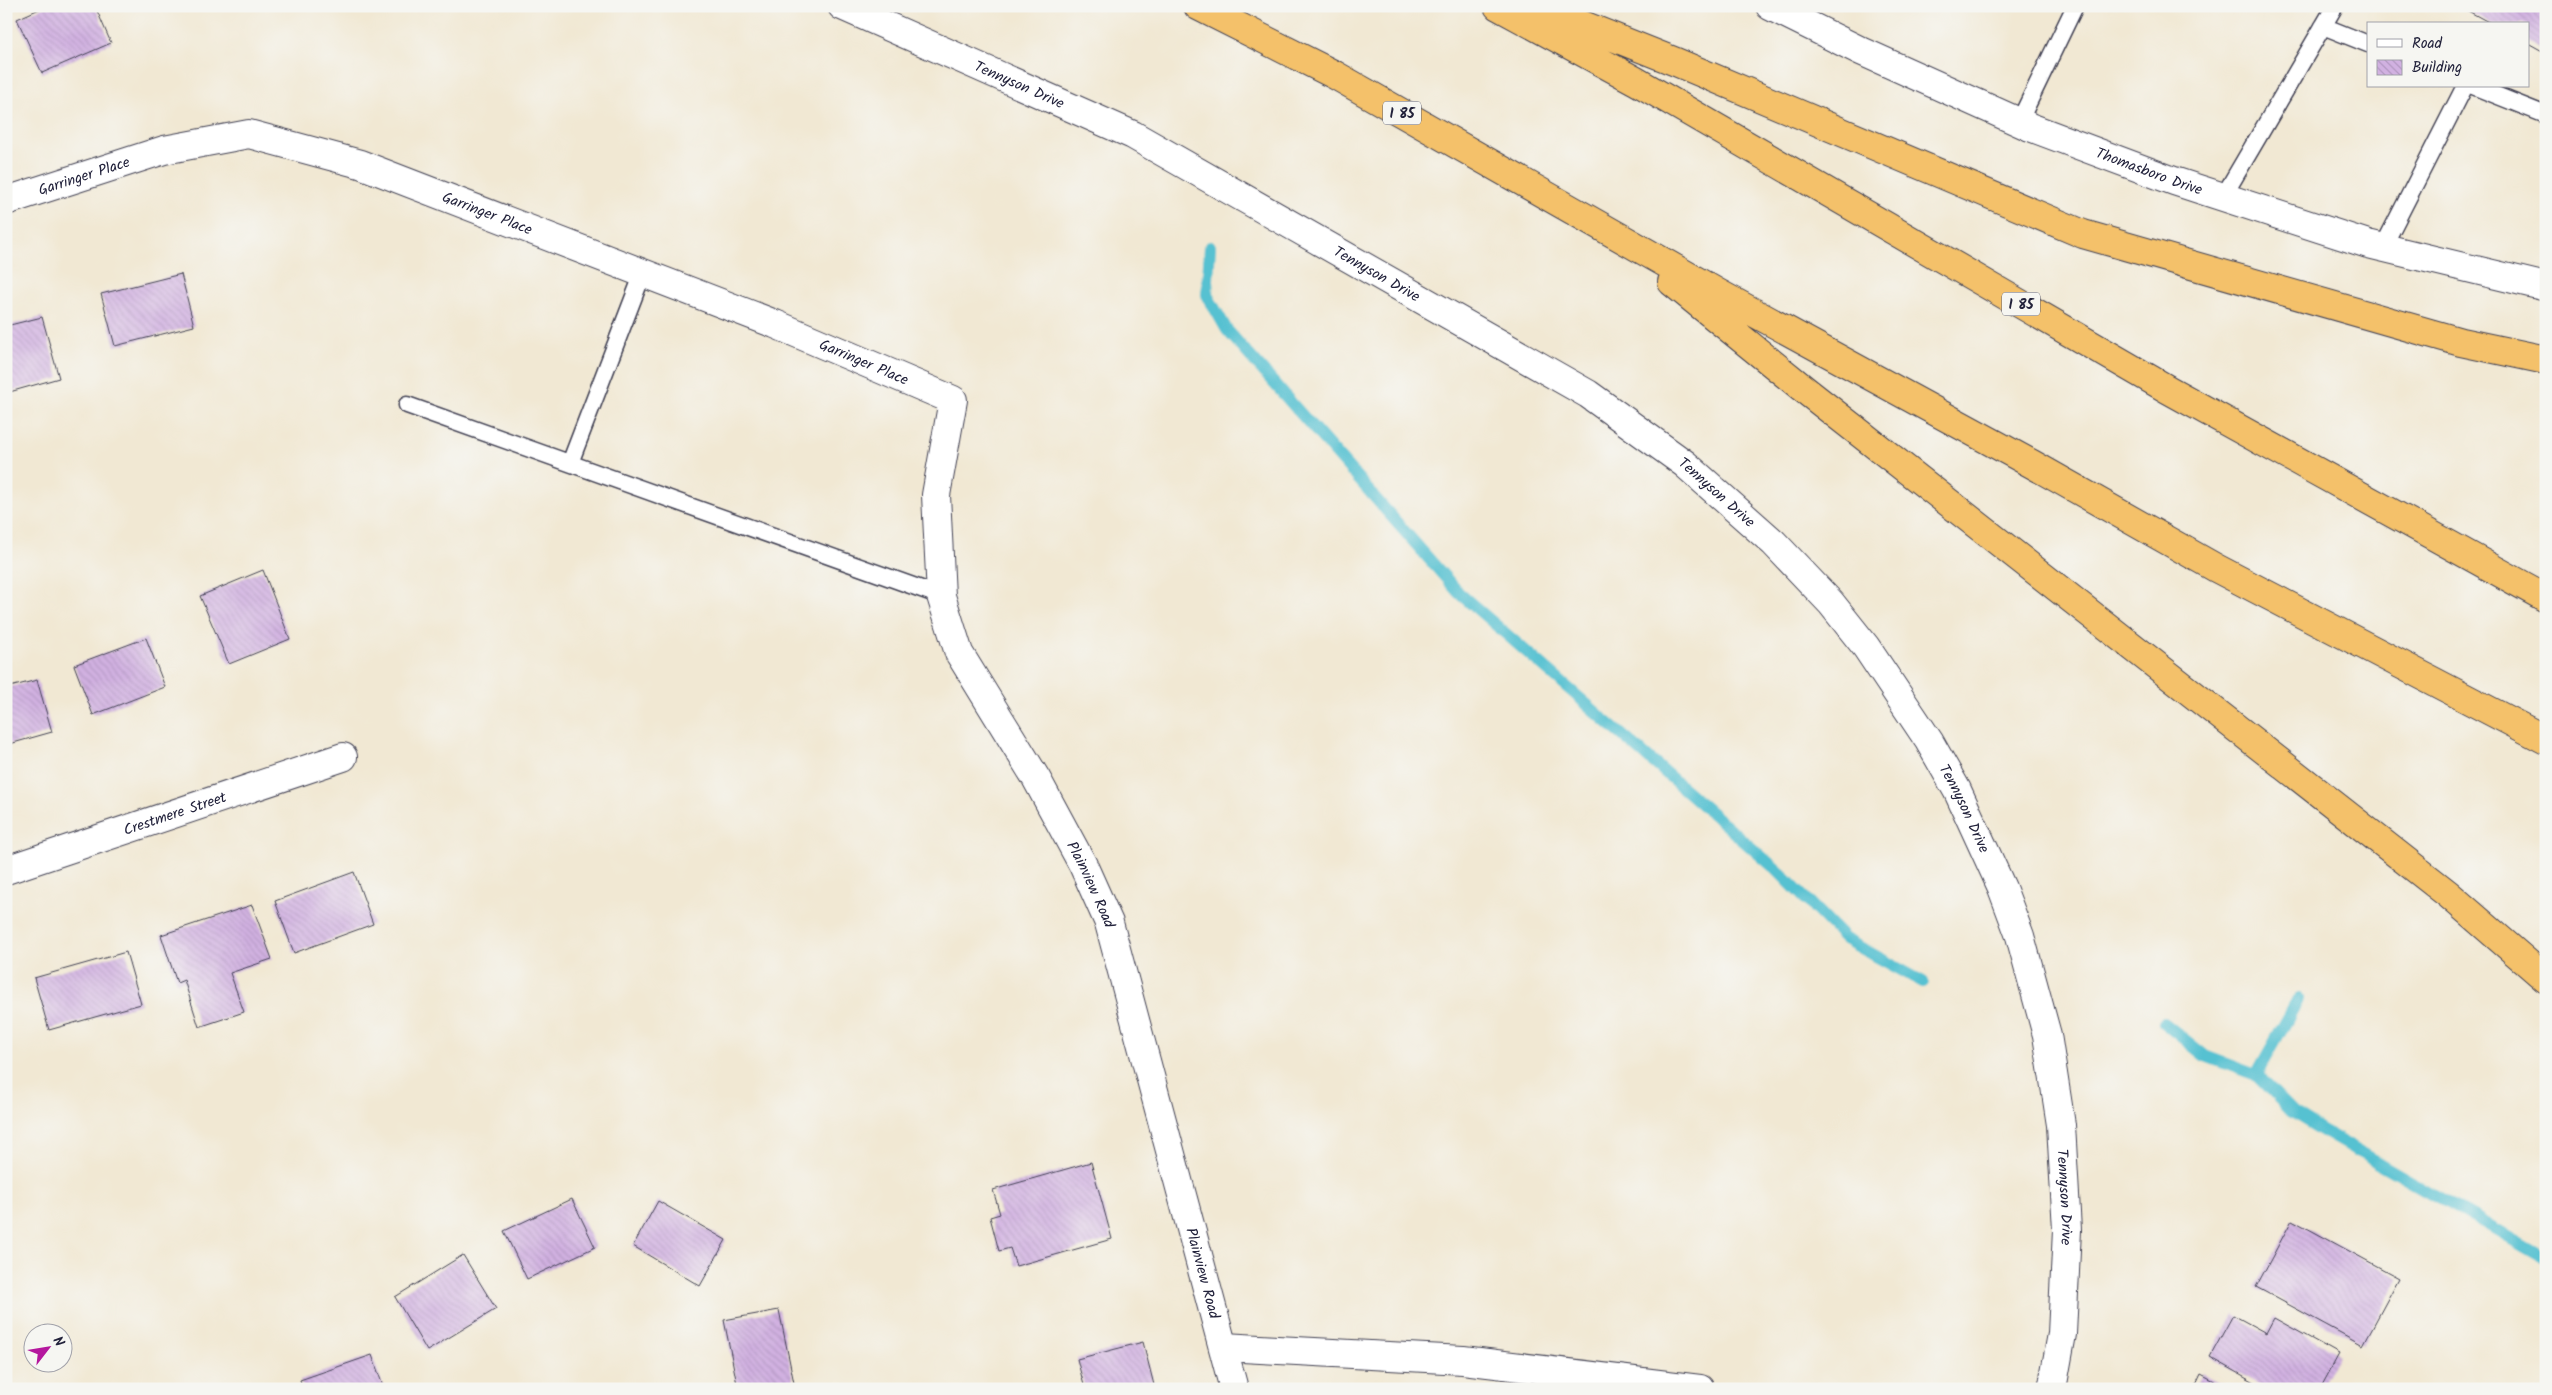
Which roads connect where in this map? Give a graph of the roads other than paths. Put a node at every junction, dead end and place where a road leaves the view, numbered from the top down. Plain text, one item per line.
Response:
1 (842, 6) edge
2 (1198, 6) edge
3 (1498, 6) edge
4 (1535, 6) edge
5 (1770, 6) edge
6 (2075, 6) edge
7 (2335, 6) edge
8 (2323, 26) junction
9 (2367, 44) edge
10 (2464, 88) edge
11 (2478, 88) edge
12 (2546, 116) edge
13 (2019, 122) junction
14 (2223, 197) junction
15 (6, 201) edge
16 (1602, 226) junction
17 (2383, 247) junction
18 (643, 273) junction
19 (2546, 287) edge
20 (2546, 360) edge
21 (953, 400) joint
22 (407, 405) dead end
23 (570, 463) junction
24 (941, 596) junction
25 (2546, 598) edge
26 (2546, 740) edge
27 (343, 757) dead end
28 (6, 870) edge
29 (2546, 979) edge
30 (1224, 1347) junction
31 (1234, 1389) edge
32 (1700, 1389) edge
33 (2052, 1389) edge

1 - 33 street, Tennyson Drive
2 - 16 highway, I 85
3 - 25 highway, I 85
4 - 20 highway
5 - 13 street, Thomasboro Drive
6 - 13 lane
7 - 8 lane
8 - 9 lane
8 - 14 lane
10 - 17 lane
11 - 12 lane
13 - 14 street, Thomasboro Drive
14 - 17 street, Thomasboro Drive
15 - 18 street, Garringer Place
16 - 26 highway, I 85
16 - 29 highway
17 - 19 street, Thomasboro Drive
18 - 21 street, Garringer Place
18 - 23 lane
21 - 24 street, Plainview Road
22 - 23 lane
23 - 24 lane
24 - 30 street, Plainview Road
27 - 28 street, Crestmere Street
30 - 31 street, Plainview Road
30 - 32 street

